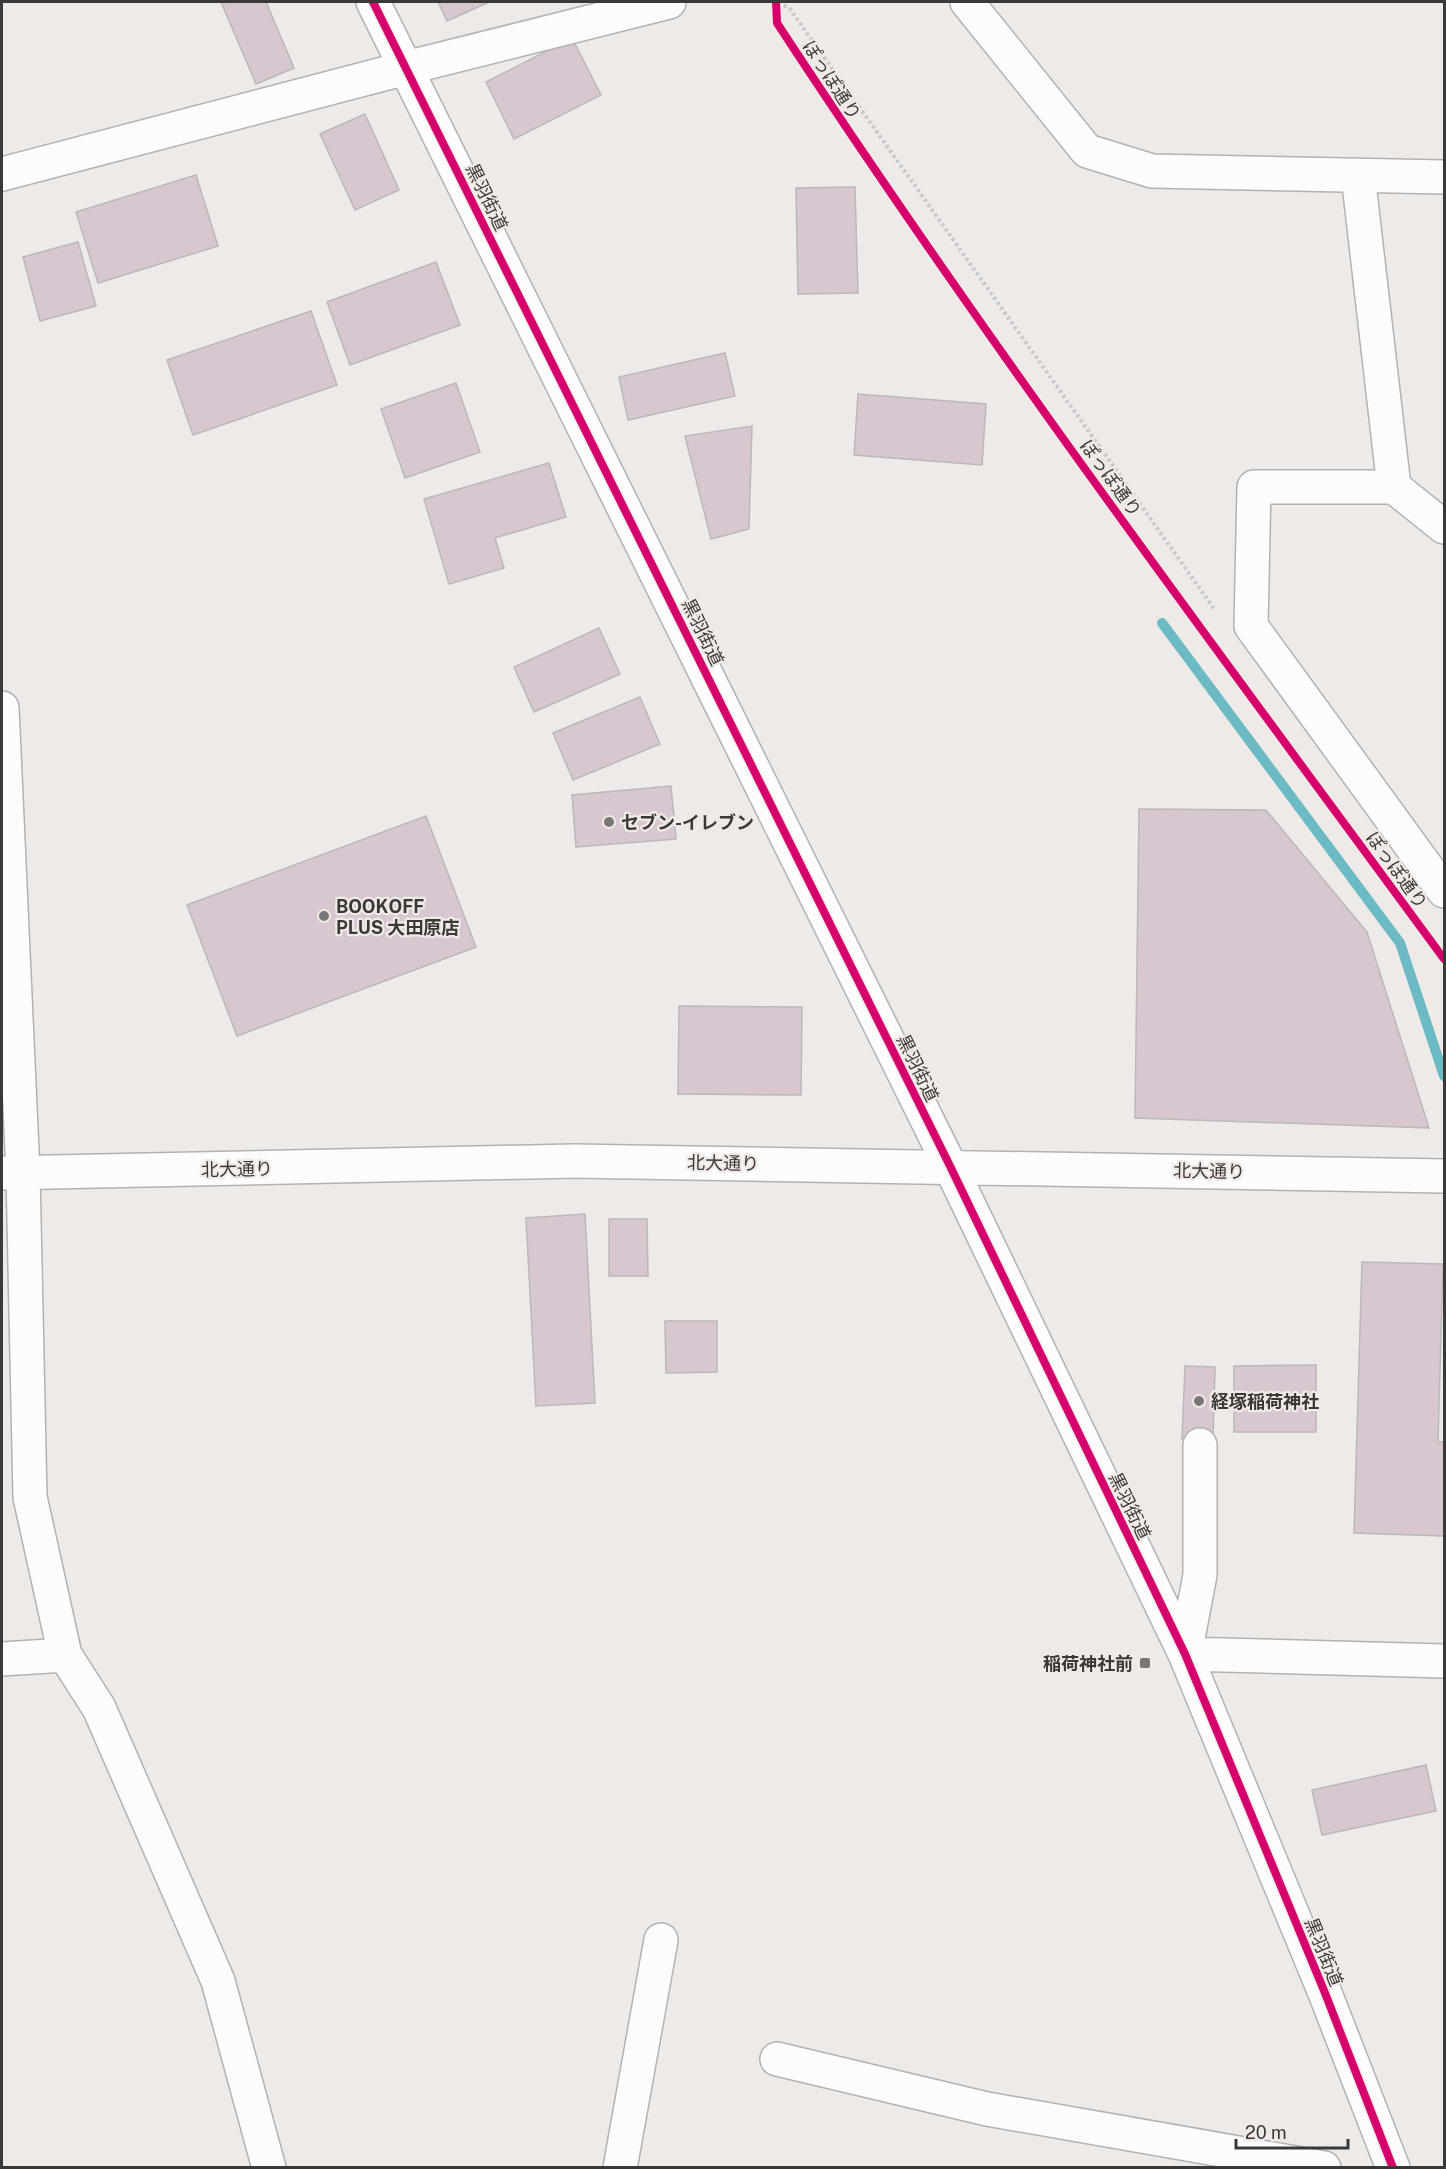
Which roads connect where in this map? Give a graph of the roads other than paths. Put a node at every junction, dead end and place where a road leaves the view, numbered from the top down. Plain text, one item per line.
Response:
1 (374, 2) edge
2 (669, 2) edge
3 (967, 2) edge
4 (406, 68) junction
5 (2, 174) edge
6 (1358, 175) junction
7 (1444, 177) edge
8 (1394, 487) junction
9 (1444, 527) edge
10 (2, 708) edge
11 (1444, 891) edge
12 (950, 1166) junction
13 (12, 1173) edge
14 (1444, 1176) edge
15 (1200, 1445) dead end
16 (1185, 1654) junction
17 (65, 1655) junction
18 (2, 1659) edge
19 (1444, 1661) edge
20 (661, 1940) dead end
21 (777, 2059) dead end
22 (269, 2168) edge
23 (621, 2168) edge
24 (1324, 2168) edge
25 (1393, 2168) edge

1 - 4 street, 黒羽街道
2 - 4 street
3 - 6 street
4 - 5 street
4 - 12 street, 黒羽街道
6 - 7 street
6 - 8 street
8 - 9 street
8 - 11 street
10 - 13 street
12 - 13 street, 北大通り
12 - 14 street, 北大通り
12 - 16 street, 黒羽街道
13 - 17 street
15 - 16 street
16 - 19 street
16 - 25 street, 黒羽街道
17 - 18 street
17 - 22 street
20 - 23 street
21 - 24 street

